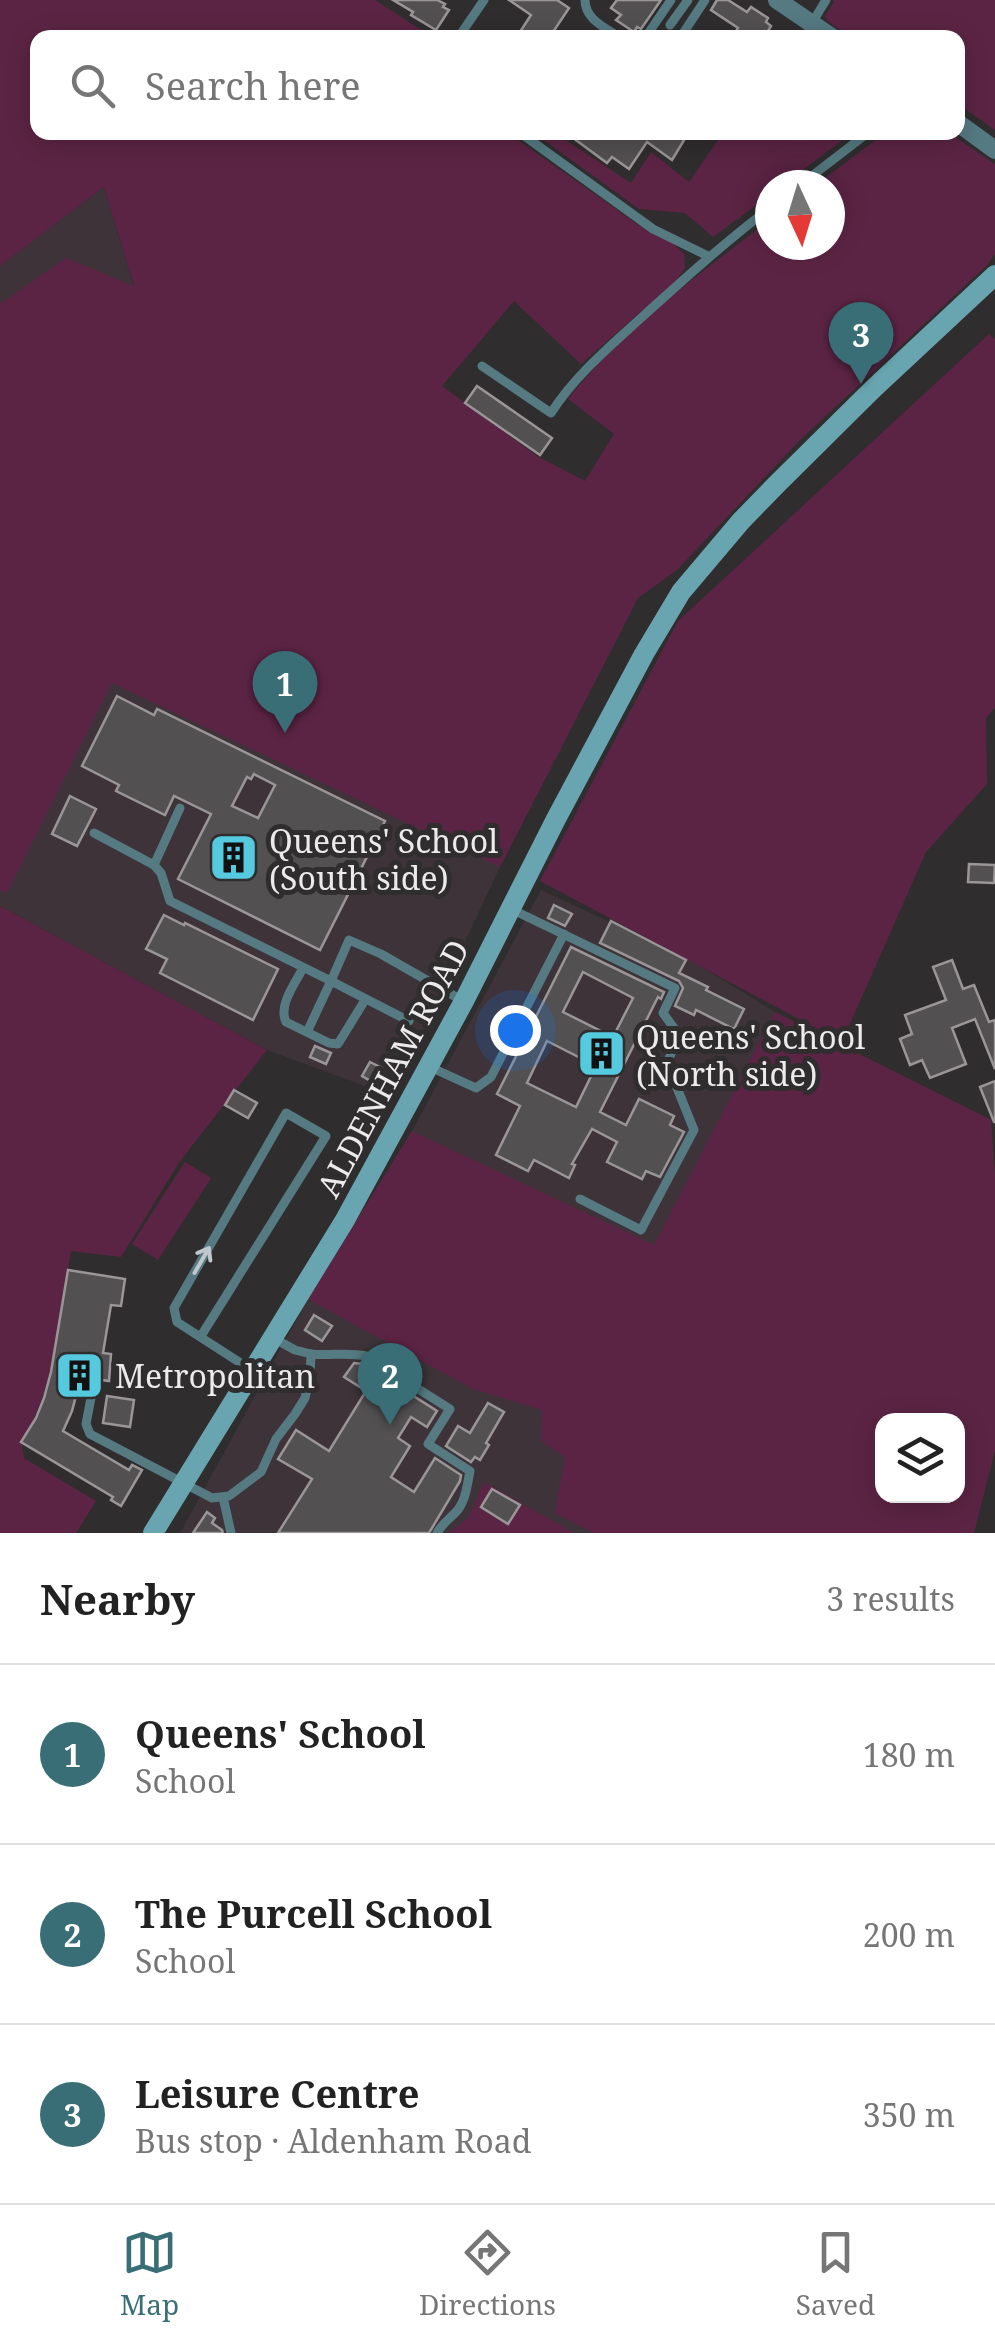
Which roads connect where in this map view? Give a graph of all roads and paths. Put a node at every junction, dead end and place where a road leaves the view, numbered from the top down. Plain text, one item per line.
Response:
1 (484, 0) edge
2 (585, 0) edge
3 (671, 0) edge
4 (688, 0) edge
5 (706, 0) edge
6 (776, 0) edge
7 (826, 0) edge
8 (812, 24) junction
9 (670, 26) dead end
10 (463, 30) edge
11 (608, 30) edge
12 (651, 30) edge
13 (685, 30) edge
14 (821, 30) edge
15 (965, 128) edge
16 (530, 140) edge
17 (859, 140) edge
18 (995, 150) edge
19 (820, 170) edge
20 (755, 220) edge
21 (708, 256) junction
22 (995, 274) edge
23 (482, 366) dead end
24 (180, 808) dead end
25 (94, 833) dead end
26 (154, 865) junction
27 (511, 908) junction
28 (564, 934) junction
29 (304, 968) junction
30 (331, 981) junction
31 (365, 1000) junction
32 (464, 1002) junction
33 (409, 1021) dead end
34 (307, 1032) junction
35 (428, 1066) junction
36 (580, 1199) dead end
37 (201, 1336) junction
38 (273, 1337) junction
39 (310, 1354) junction
40 (253, 1371) junction
41 (94, 1382) dead end
42 (182, 1484) junction
43 (223, 1497) junction
44 (152, 1533) edge
45 (230, 1533) edge
46 (437, 1533) edge

1 - 10 lane
2 - 11 lane
3 - 12 lane
4 - 9 lane
5 - 13 lane
6 - 8 street
7 - 8 lane
8 - 14 street
15 - 18 street
16 - 21 lane
17 - 19 lane
20 - 21 lane
21 - 23 lane
22 - 27 main road, ALDENHAM ROAD
24 - 26 lane
25 - 26 lane
26 - 29 lane
27 - 28 lane
27 - 32 main road, ALDENHAM ROAD
28 - 35 lane
28 - 36 lane
29 - 30 lane
29 - 34 lane
30 - 31 lane
30 - 32 lane
30 - 34 lane
31 - 33 lane
31 - 34 lane
32 - 35 main road, ALDENHAM ROAD
35 - 38 main road, ALDENHAM ROAD
37 -> 37 lane
37 - 40 lane
38 - 39 lane
38 - 40 main road, ALDENHAM ROAD
39 - 43 lane
39 - 46 lane
40 - 42 main road, ALDENHAM ROAD
41 - 42 lane
42 - 43 lane
42 - 44 main road, ALDENHAM ROAD
43 - 45 lane

